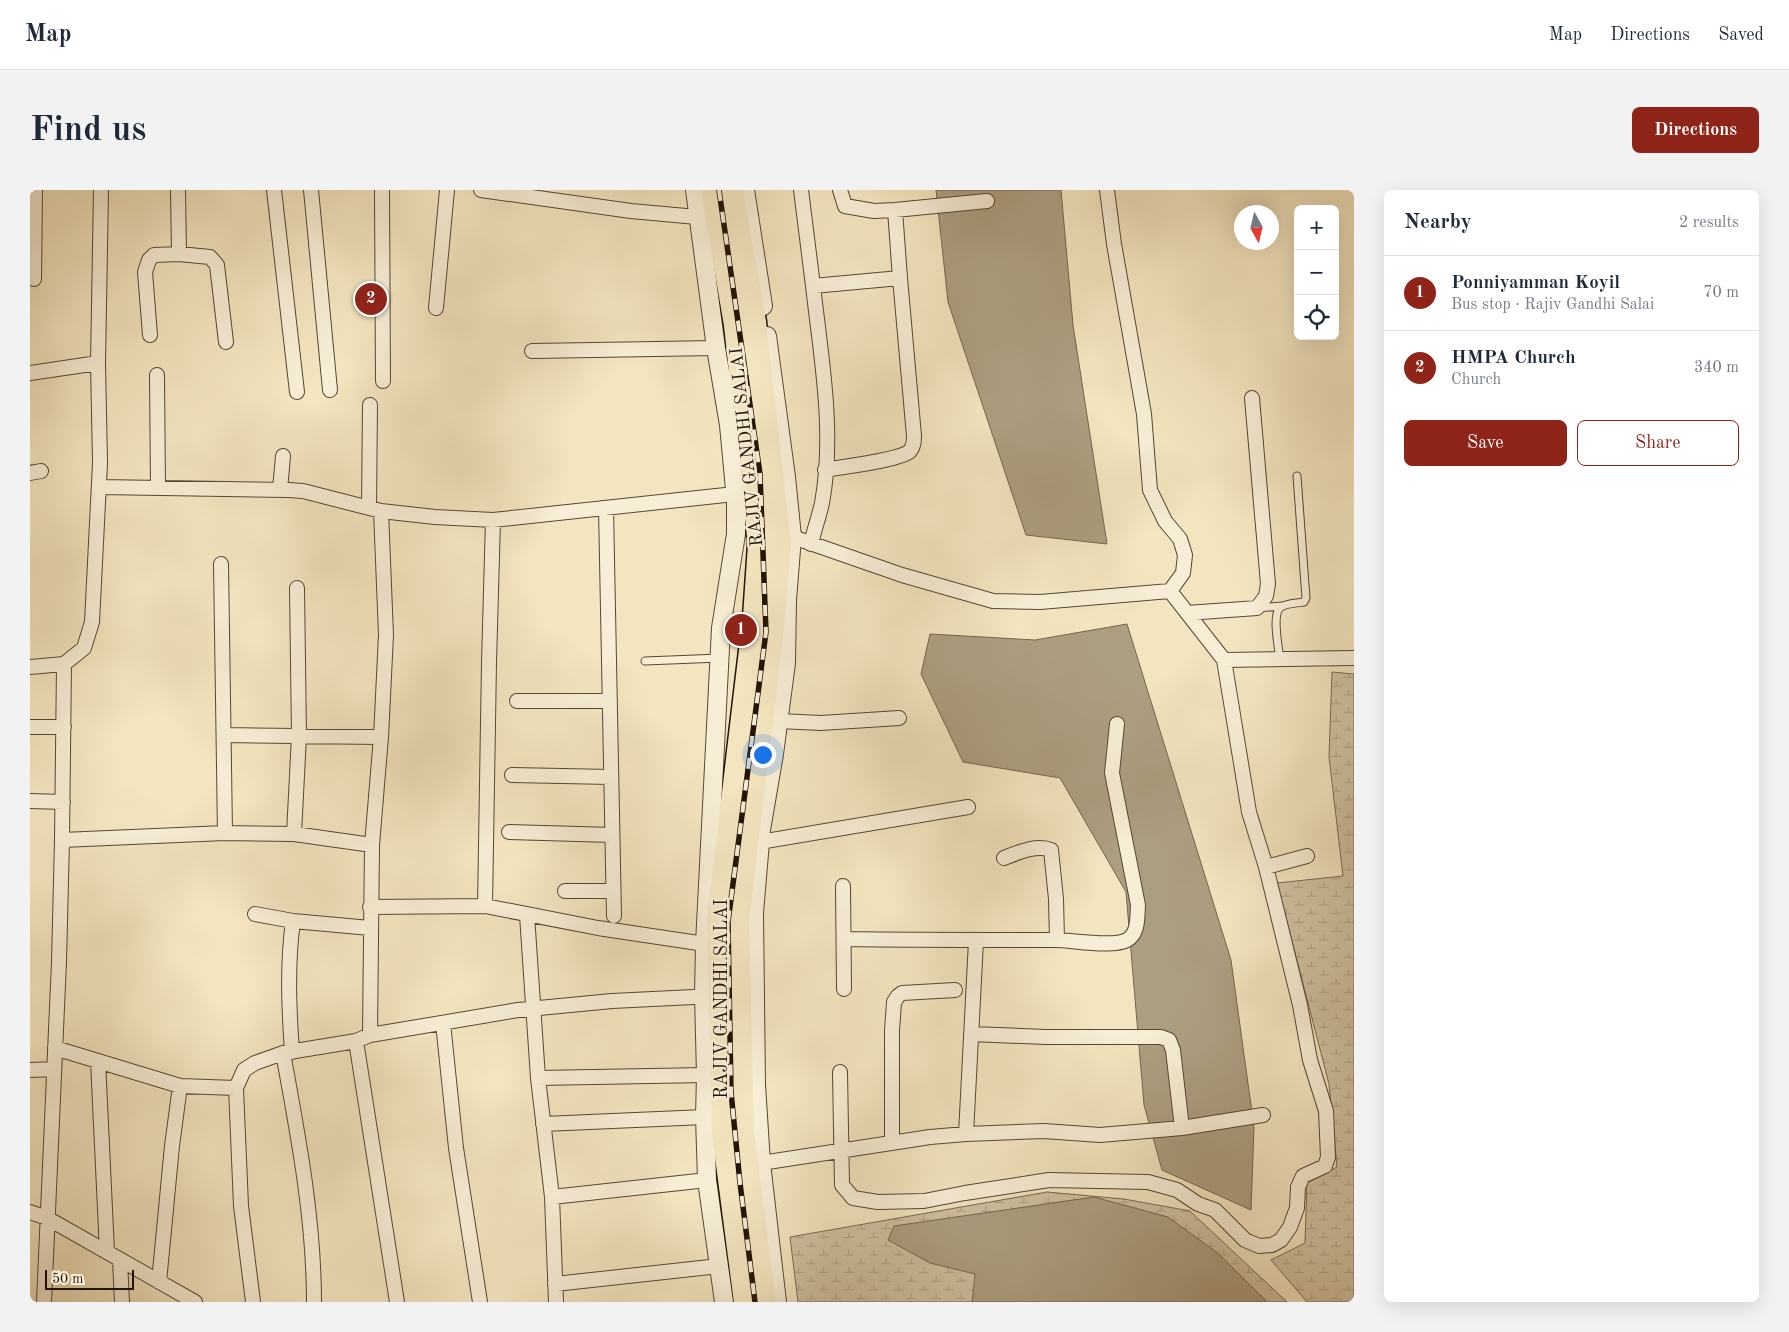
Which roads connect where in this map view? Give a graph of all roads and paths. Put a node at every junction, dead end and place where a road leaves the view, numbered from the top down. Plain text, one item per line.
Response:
1 (35, 190) edge
2 (101, 190) edge
3 (178, 190) edge
4 (274, 190) edge
5 (311, 190) edge
6 (382, 190) edge
7 (447, 190) edge
8 (481, 190) edge
9 (695, 190) edge
10 (712, 190) edge
11 (732, 190) edge
12 (745, 190) edge
13 (801, 190) edge
14 (840, 190) edge
15 (1107, 190) edge
16 (987, 201) dead end
17 (895, 210) junction
18 (707, 218) junction
19 (179, 254) junction
20 (900, 278) junction
21 (34, 279) dead end
22 (813, 286) junction
23 (436, 308) dead end
24 (150, 335) dead end
25 (226, 342) dead end
26 (716, 348) junction
27 (532, 351) dead end
28 (98, 363) junction
29 (30, 373) edge
30 (158, 375) dead end
31 (383, 381) dead end
32 (330, 390) dead end
33 (297, 392) dead end
34 (1252, 398) dead end
35 (370, 405) dead end
36 (283, 456) dead end
37 (825, 470) junction
38 (1297, 476) dead end
39 (99, 487) junction
40 (158, 488) junction
41 (280, 490) junction
42 (744, 493) junction
43 (606, 508) junction
44 (375, 510) junction
45 (494, 520) junction
46 (785, 535) junction
47 (811, 544) junction
48 (220, 564) dead end
49 (297, 588) dead end
50 (1170, 591) junction
51 (1282, 606) junction
52 (1257, 608) junction
53 (1187, 613) junction
54 (720, 658) junction
55 (1354, 658) edge
56 (1224, 660) junction
57 (1280, 660) junction
58 (645, 662) dead end
59 (64, 664) junction
60 (30, 667) edge
61 (517, 701) dead end
62 (610, 701) junction
63 (899, 718) dead end
64 (779, 721) junction
65 (1117, 724) dead end
66 (30, 727) edge
67 (64, 727) junction
68 (224, 735) junction
69 (300, 736) junction
70 (381, 737) junction
71 (512, 774) dead end
72 (611, 777) junction
73 (30, 801) edge
74 (63, 802) junction
75 (968, 807) dead end
76 (509, 832) dead end
77 (225, 833) junction
78 (294, 834) junction
79 (612, 835) junction
80 (62, 840) junction
81 (760, 842) junction
82 (372, 845) junction
83 (1308, 856) dead end
84 (1004, 858) dead end
85 (1266, 867) junction
86 (843, 886) dead end
87 (565, 891) dead end
88 (614, 891) junction
89 (485, 906) junction
90 (370, 907) junction
91 (255, 914) dead end
92 (527, 914) junction
93 (614, 916) dead end
94 (293, 921) junction
95 (370, 928) junction
96 (844, 939) junction
97 (1057, 940) junction
98 (976, 941) junction
99 (705, 944) junction
100 (844, 989) dead end
101 (955, 990) dead end
102 (712, 996) junction
103 (533, 1009) junction
104 (444, 1023) junction
105 (971, 1034) junction
106 (370, 1035) junction
107 (356, 1041) junction
108 (55, 1048) junction
109 (288, 1053) junction
110 (98, 1061) junction
111 (54, 1069) junction
112 (30, 1070) edge
113 (840, 1072) dead end
114 (706, 1075) junction
115 (538, 1078) junction
116 (180, 1086) junction
117 (236, 1088) junction
118 (1263, 1116) dead end
119 (705, 1117) junction
120 (543, 1124) junction
121 (1182, 1128) junction
122 (966, 1134) junction
123 (892, 1143) junction
124 (840, 1150) junction
125 (761, 1163) junction
126 (708, 1180) junction
127 (552, 1196) junction
128 (30, 1212) edge
129 (47, 1218) junction
130 (107, 1252) junction
131 (120, 1260) junction
132 (719, 1266) junction
133 (159, 1282) junction
134 (555, 1284) junction
135 (44, 1302) edge
136 (122, 1302) edge
137 (195, 1302) edge
138 (253, 1302) edge
139 (314, 1302) edge
140 (397, 1302) edge
141 (480, 1302) edge
142 (556, 1302) edge
143 (724, 1302) edge
144 (745, 1302) edge
145 (765, 1302) edge
146 (777, 1302) edge

1 - 21 street
2 - 28 street
3 - 19 street
4 - 33 street
5 - 32 street
6 - 31 street
7 - 23 street
8 - 18 street
9 - 18 street
10 - 18 main road, RAJIV GANDHI SALAI
11 - 46 main road, RAJIV GANDHI SALAI
12 - 46 street
13 - 22 street
14 - 17 street
15 - 50 street
16 - 17 street
17 - 20 street
18 - 26 street
18 - 42 main road, RAJIV GANDHI SALAI
19 - 24 street
19 - 25 street
20 - 22 street
20 - 37 street
22 - 37 street
26 - 27 street
26 - 42 street
28 - 29 street
28 - 39 street
30 - 40 street
34 - 52 street
35 - 44 street
36 - 41 street
37 - 47 street
38 - 51 lane
39 - 40 street
39 - 59 street
40 - 41 street
41 - 44 street
42 - 43 street
42 - 54 street
42 - 102 main road, RAJIV GANDHI SALAI
43 - 45 street
43 - 62 street
44 - 45 street
44 - 70 street
45 - 89 street
46 - 47 street
46 - 64 street
46 - 145 main road, RAJIV GANDHI SALAI
47 - 50 street
48 - 68 street
49 - 69 street
50 - 53 street
51 - 52 lane
51 - 57 lane
52 - 53 street
53 - 56 street
54 - 58 lane
54 - 99 street
55 - 57 street
56 - 57 street
56 - 85 street
59 - 60 street
59 - 67 street
61 - 62 street
62 - 72 street
63 - 64 street
64 - 81 street
65 - 97 street
66 - 67 street
67 - 74 street
68 - 69 street
68 - 77 street
69 - 70 street
69 - 78 street
70 - 82 street
71 - 72 street
72 - 79 street
73 - 74 street
74 - 80 street
75 - 81 street
76 - 79 street
77 - 78 street
77 - 80 street
78 - 82 street
79 - 88 street
80 - 108 street
81 - 125 street
82 - 90 street
83 - 85 street
84 - 97 street
85 - 124 street
86 - 96 street
87 - 88 street
88 - 93 street
89 - 90 street
89 - 92 street
90 - 95 street
91 - 94 street
92 - 99 street
92 - 103 street
94 - 95 street
94 - 109 street
95 - 106 street
96 - 98 street
96 - 100 street
97 - 98 street
98 - 105 street
99 - 102 street
101 - 123 street
102 - 103 street
102 - 114 street
102 - 144 main road, RAJIV GANDHI SALAI
103 - 104 street
103 - 115 street
104 - 106 street
104 - 141 street
105 - 121 street
105 - 122 street
106 - 107 street
107 - 109 street
107 - 140 street
108 - 110 street
108 - 111 street
109 - 117 street
109 - 139 street
110 - 116 street
110 - 130 street
111 - 112 street
111 - 129 street
113 - 124 street
114 - 115 street
114 - 119 street
115 - 120 street
116 - 117 street
116 - 133 street
117 - 138 street
118 - 121 street
119 - 120 street
119 - 126 street
120 - 127 street
121 - 122 street
122 - 123 street
123 - 124 street
124 - 125 street
125 - 146 street
126 - 127 street
126 - 132 street
127 - 134 street
128 - 129 street
129 - 130 street
129 - 135 street
130 - 131 street
131 - 133 street
131 - 136 street
132 - 134 street
132 - 143 street
133 - 137 street
134 - 142 street

